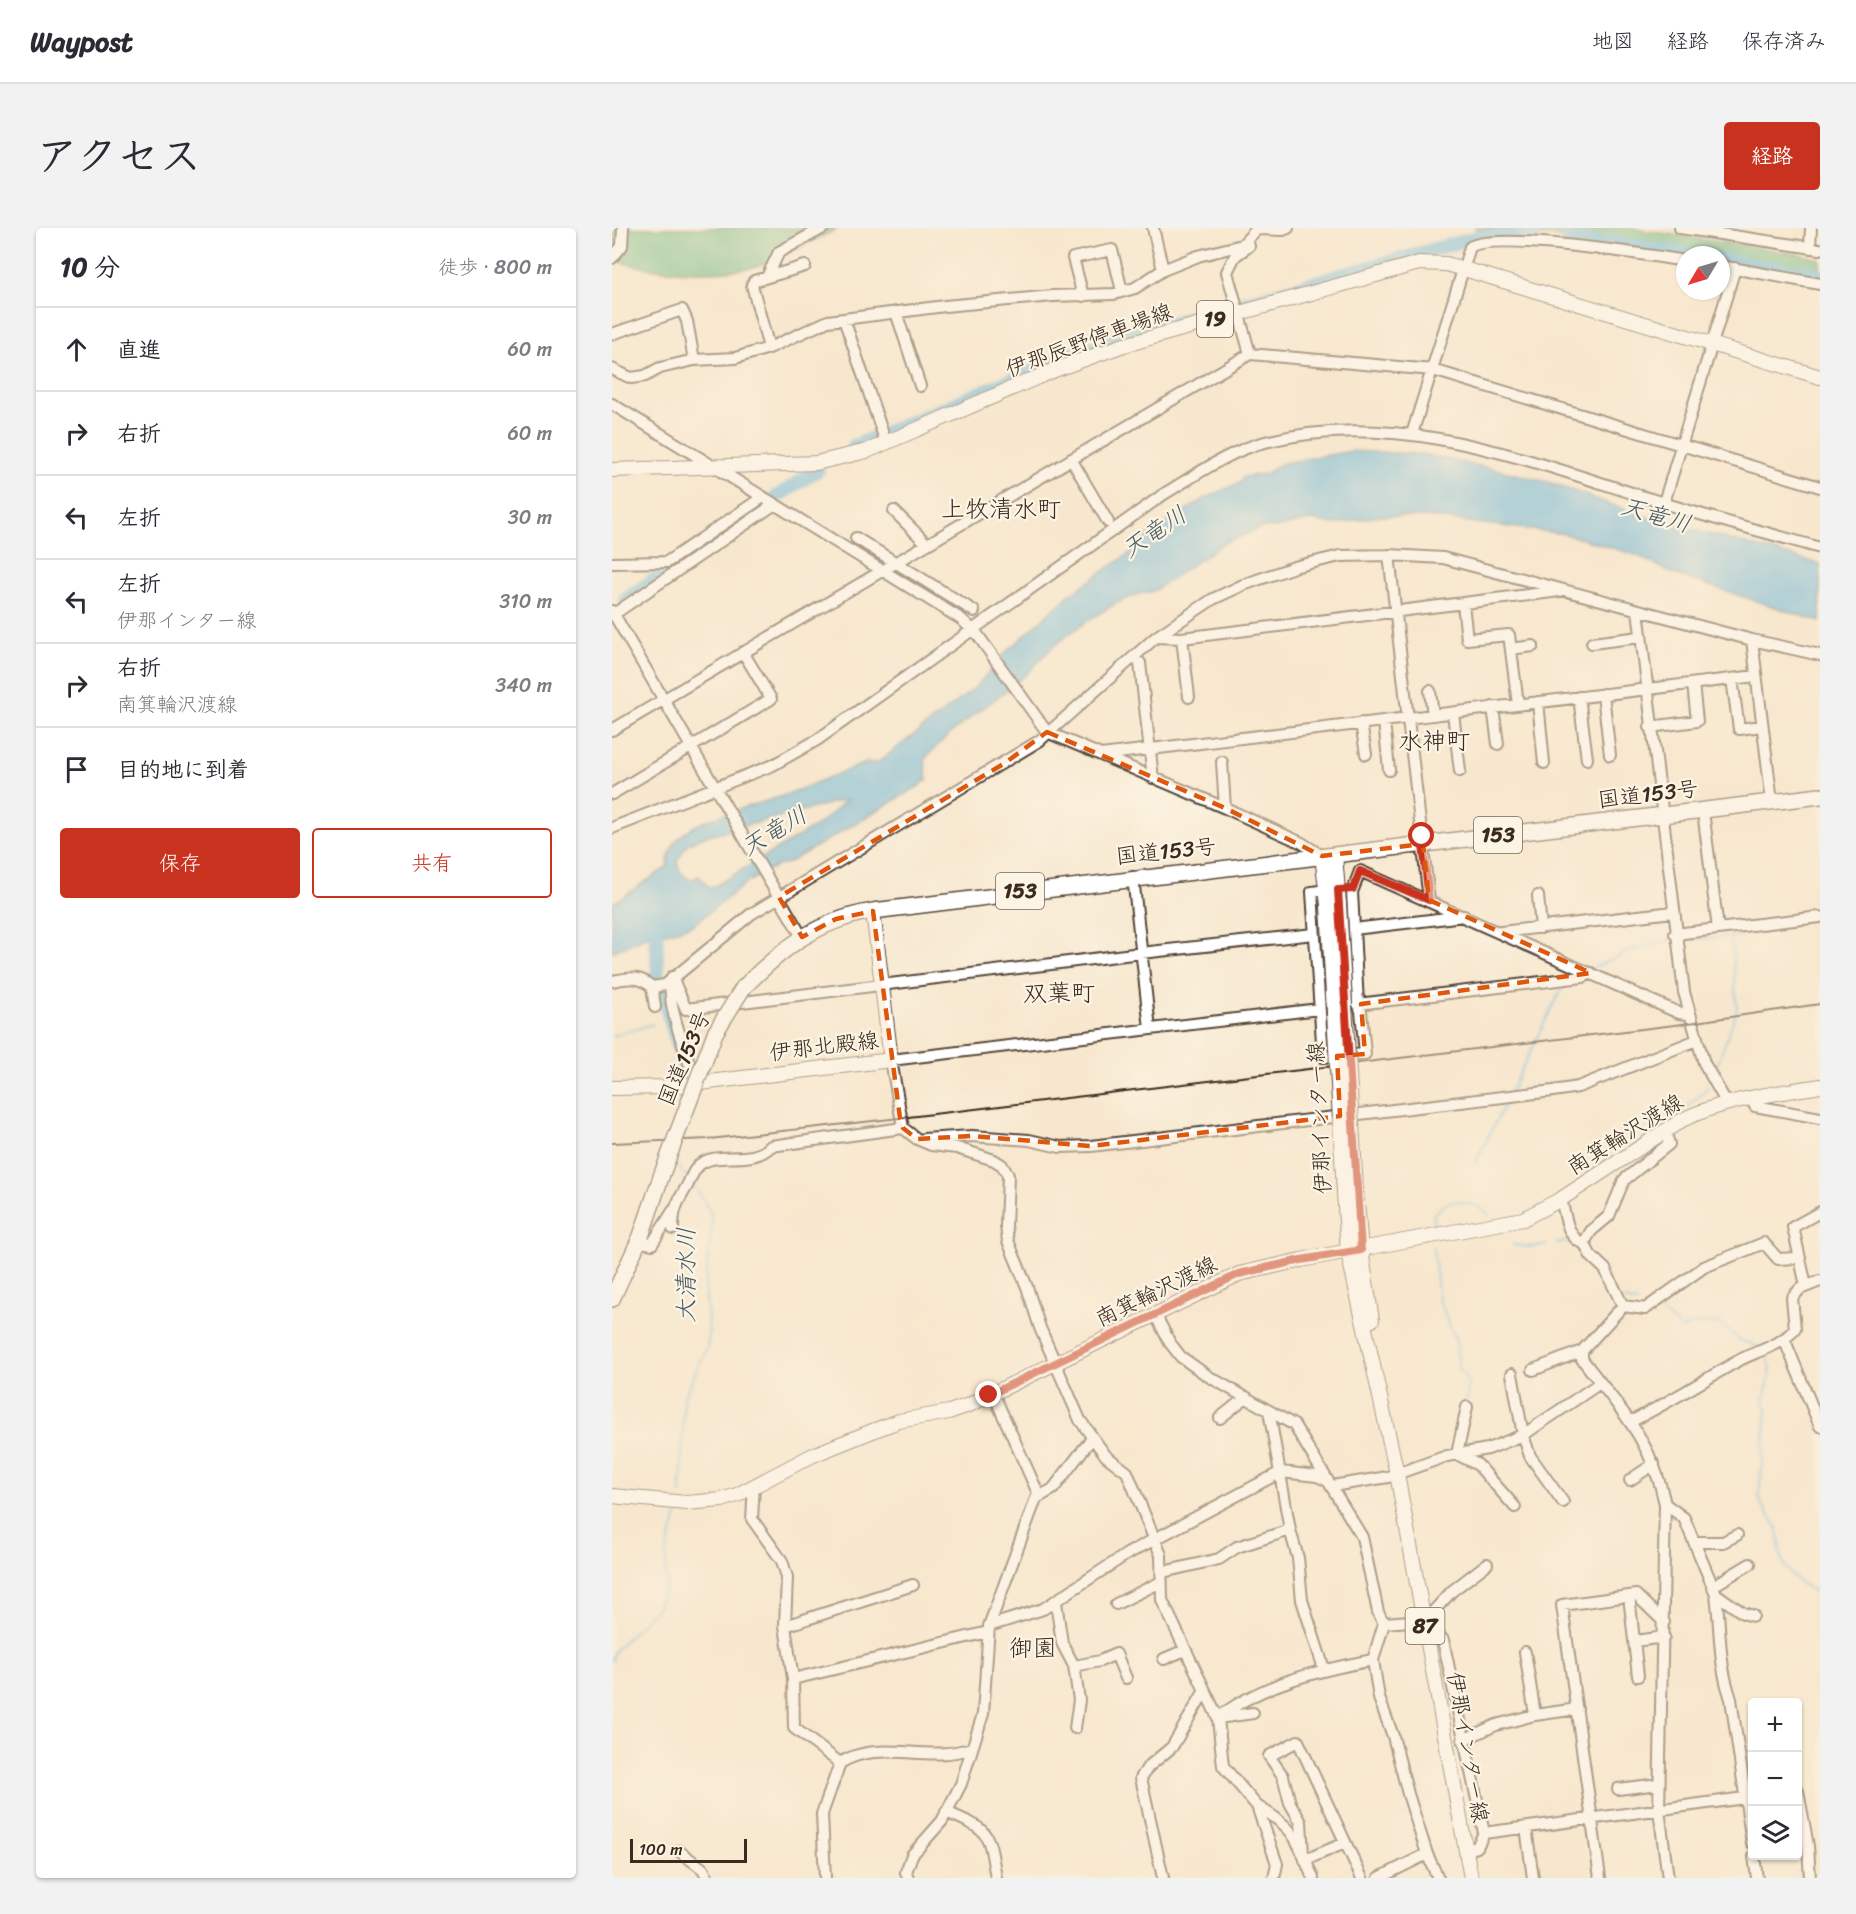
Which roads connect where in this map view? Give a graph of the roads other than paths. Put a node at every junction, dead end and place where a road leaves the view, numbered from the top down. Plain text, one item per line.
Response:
1 (623, 228) edge
2 (823, 228) edge
3 (1153, 228) edge
4 (1288, 228) edge
5 (1680, 228) edge
6 (1811, 228) edge
7 (1256, 229) edge
8 (1815, 249) edge
9 (612, 258) edge
10 (1676, 260) edge
11 (805, 266) dead end
12 (1730, 267) edge
13 (1735, 268) junction
14 (1464, 269) junction
15 (1162, 270) junction
16 (767, 277) junction
17 (1820, 284) edge
18 (1122, 291) junction
19 (1083, 296) junction
20 (896, 312) junction
21 (1238, 312) junction
22 (844, 319) junction
23 (612, 333) edge
24 (1712, 345) junction
25 (769, 348) junction
26 (1250, 354) junction
27 (694, 360) junction
28 (612, 369) edge
29 (1433, 370) junction
30 (1820, 377) edge
31 (920, 386) dead end
32 (612, 404) edge
33 (1412, 434) junction
34 (886, 443) junction
35 (1682, 445) junction
36 (1071, 459) junction
37 (714, 467) junction
38 (612, 471) edge
39 (1820, 487) edge
40 (1666, 496) dead end
41 (763, 497) junction
42 (775, 504) junction
43 (894, 511) dead end
44 (1108, 522) dead end
45 (856, 538) dead end
46 (927, 544) junction
47 (1820, 548) edge
48 (1389, 555) junction
49 (612, 563) edge
50 (896, 563) junction
51 (882, 570) junction
52 (1563, 590) junction
53 (1463, 604) junction
54 (1638, 610) junction
55 (974, 611) dead end
56 (1396, 611) junction
57 (613, 613) edge
58 (976, 632) junction
59 (1156, 637) junction
60 (1640, 637) junction
61 (1182, 638) junction
62 (1752, 640) junction
63 (1592, 643) dead end
64 (1533, 646) dead end
65 (1511, 649) junction
66 (743, 652) junction
67 (1820, 656) edge
68 (1140, 663) dead end
69 (1756, 676) junction
70 (1732, 679) junction
71 (1693, 684) junction
72 (1646, 689) junction
73 (1430, 691) dead end
74 (1604, 694) junction
75 (1189, 697) dead end
76 (1579, 697) junction
77 (662, 700) junction
78 (1538, 702) junction
79 (1518, 704) junction
80 (1493, 707) junction
81 (1453, 712) junction
82 (1432, 715) junction
83 (1408, 718) junction
84 (1384, 721) junction
85 (1361, 723) junction
86 (1650, 726) junction
87 (1762, 726) junction
88 (1045, 728) junction
89 (612, 730) edge
90 (1498, 744) dead end
91 (690, 747) junction
92 (1150, 748) junction
93 (1366, 754) dead end
94 (1101, 755) junction
95 (1610, 755) dead end
96 (1587, 759) dead end
97 (1222, 762) dead end
98 (1544, 763) dead end
99 (1389, 770) dead end
100 (1460, 771) dead end
101 (1153, 778) junction
102 (716, 791) junction
103 (612, 794) edge
104 (1820, 796) edge
105 (1772, 802) junction
106 (1225, 808) junction
107 (1703, 811) junction
108 (1661, 816) junction
109 (612, 828) edge
110 (1424, 844) junction
111 (1328, 856) junction
112 (1133, 878) junction
113 (1353, 889) junction
114 (777, 896) junction
115 (1538, 896) dead end
116 (1333, 898) junction
117 (1429, 900) junction
118 (873, 910) junction
119 (1673, 912) junction
120 (1464, 916) junction
121 (1820, 917) edge
122 (1541, 928) junction
123 (1354, 929) junction
124 (1718, 929) junction
125 (1501, 932) junction
126 (1314, 934) junction
127 (1676, 934) junction
128 (802, 937) junction
129 (1141, 952) junction
130 (1592, 973) junction
131 (612, 981) edge
132 (669, 981) junction
133 (882, 986) junction
134 (652, 987) junction
135 (1358, 1004) junction
136 (655, 1007) dead end
137 (1319, 1010) junction
138 (1688, 1014) junction
139 (1149, 1026) junction
140 (1697, 1040) junction
141 (891, 1060) junction
142 (690, 1083) junction
143 (1820, 1086) edge
144 (612, 1088) edge
145 (1750, 1097) junction
146 (1726, 1102) junction
147 (1820, 1118) edge
148 (903, 1128) junction
149 (1665, 1131) junction
150 (917, 1139) junction
151 (1561, 1199) junction
152 (673, 1211) junction
153 (1820, 1212) edge
154 (673, 1229) dead end
155 (638, 1241) junction
156 (1584, 1243) junction
157 (1354, 1251) junction
158 (1798, 1258) junction
159 (1820, 1281) edge
160 (1806, 1286) junction
161 (612, 1299) edge
162 (1623, 1306) junction
163 (1155, 1314) junction
164 (1785, 1341) junction
165 (1582, 1351) junction
166 (1056, 1363) junction
167 (1533, 1370) dead end
168 (1512, 1374) dead end
169 (1600, 1383) junction
170 (993, 1393) junction
171 (1246, 1397) junction
172 (1467, 1407) dead end
173 (1269, 1411) junction
174 (1220, 1418) dead end
175 (1632, 1421) junction
176 (1820, 1426) edge
177 (1523, 1435) junction
178 (1092, 1438) junction
179 (1457, 1454) junction
180 (1654, 1464) junction
181 (1281, 1472) junction
182 (1397, 1474) junction
183 (1630, 1480) dead end
184 (1330, 1484) junction
185 (754, 1485) junction
186 (612, 1496) edge
187 (1037, 1498) junction
188 (1563, 1502) dead end
189 (1665, 1504) junction
190 (1515, 1507) dead end
191 (1290, 1530) junction
192 (1737, 1534) dead end
193 (1153, 1540) junction
194 (1696, 1542) junction
195 (1487, 1564) dead end
196 (1750, 1564) dead end
197 (1162, 1577) junction
198 (914, 1585) dead end
199 (1714, 1590) junction
200 (1629, 1596) junction
201 (1056, 1602) junction
202 (1116, 1604) dead end
203 (1753, 1616) dead end
204 (1428, 1617) junction
205 (1664, 1622) junction
206 (1384, 1623) junction
207 (785, 1626) junction
208 (989, 1629) junction
209 (1427, 1636) junction
210 (1664, 1637) junction
211 (1635, 1641) junction
212 (1185, 1650) junction
213 (1525, 1652) dead end
214 (1164, 1659) dead end
215 (1373, 1660) junction
216 (1074, 1666) junction
217 (1324, 1669) junction
218 (1638, 1676) dead end
219 (1126, 1678) dead end
220 (793, 1679) junction
221 (1204, 1692) junction
222 (1577, 1709) junction
223 (1253, 1713) dead end
224 (1535, 1715) junction
225 (1218, 1718) junction
226 (1075, 1728) dead end
227 (1463, 1740) junction
228 (971, 1748) junction
229 (840, 1763) junction
230 (1659, 1784) junction
231 (1748, 1788) edge
232 (1618, 1789) dead end
233 (1748, 1798) edge
234 (1257, 1806) junction
235 (1800, 1806) edge
236 (1659, 1810) junction
237 (946, 1812) junction
238 (1591, 1818) junction
239 (1526, 1828) junction
240 (1484, 1833) junction
241 (1345, 1843) junction
242 (678, 1851) dead end
243 (1465, 1851) junction
244 (1427, 1854) junction
245 (1304, 1857) junction
246 (1755, 1860) edge
247 (708, 1878) edge
248 (825, 1878) edge
249 (908, 1878) edge
250 (996, 1878) edge
251 (1163, 1878) edge
252 (1274, 1878) edge
253 (1304, 1878) edge
254 (1313, 1878) edge
255 (1362, 1878) edge
256 (1379, 1878) edge
257 (1438, 1878) edge
258 (1471, 1878) edge
259 (1533, 1878) edge
260 (1600, 1878) edge
261 (1668, 1878) edge
262 (1757, 1878) edge
263 (1810, 1878) edge

1 - 9 street
2 - 16 street
3 - 15 street
4 - 7 street
5 - 8 street
6 - 8 street
7 - 15 street
7 - 21 street
10 - 14 street
11 - 16 street
12 - 13 street
13 - 17 street
13 - 24 street
14 - 21 main road, 伊那辰野停車場線 / 19
14 - 24 main road, 伊那辰野停車場線 / 19
14 - 29 street
15 - 18 street
16 - 25 street
18 - 19 street
18 - 19 street
19 - 20 street
20 - 22 street
20 - 31 street
21 - 26 street
21 - 34 main road, 伊那辰野停車場線 / 19
22 - 25 street
22 - 34 street
23 - 27 street
24 - 30 main road, 伊那辰野停車場線 / 19
24 - 35 street
25 - 27 street
26 - 29 street
26 - 36 street
27 - 28 street
29 - 33 street
29 - 35 street
32 - 37 street
33 - 47 street
33 - 58 street
34 - 37 main road, 伊那辰野停車場線 / 19
35 - 39 street
35 - 40 street
36 - 44 street
36 - 46 street
37 - 38 main road, 伊那辰野停車場線 / 19
37 - 41 street
41 - 42 street
41 - 49 street
42 - 51 street
42 - 57 street
43 - 46 street
45 - 50 street
46 - 50 street
48 - 52 street
48 - 56 street
48 - 59 street
50 - 51 street
50 - 55 street
51 - 58 street
51 - 66 street
52 - 53 street
52 - 54 street
53 - 56 street
53 - 65 street
54 - 60 street
54 - 62 street
56 - 61 street
56 - 83 street
57 - 77 street
58 - 88 street
58 - 102 street
59 - 61 street
59 - 88 street
60 - 63 street
60 - 72 street
61 - 75 street
62 - 67 street
62 - 69 street
64 - 65 street
65 - 79 street
66 - 77 street
66 - 91 street
68 - 92 street
69 - 70 street
69 - 87 street
70 - 71 street
70 - 87 street
71 - 72 street
71 - 86 street
72 - 74 street
72 - 86 street
73 - 82 street
74 - 76 street
74 - 95 street
76 - 78 street
76 - 96 street
77 - 89 street
77 - 91 street
78 - 79 street
78 - 98 street
79 - 80 street
80 - 81 street
80 - 90 street
81 - 82 street
81 - 100 street
82 - 83 street
83 - 84 street
83 - 110 street
84 - 85 street
84 - 99 street
85 - 92 street
85 - 93 street
86 - 108 street
87 - 105 street
88 - 94 street
88 - 114 street
91 - 102 street
91 - 103 street
92 - 94 street
92 - 101 street
94 - 101 street
97 - 106 street
101 - 106 street
102 - 109 street
102 - 114 street
104 - 105 highway, 国道153号 / 153
105 - 107 highway, 国道153号 / 153
106 - 111 street
107 - 108 highway, 国道153号 / 153
107 - 124 street
108 - 110 highway, 国道153号 / 153
108 - 119 street
110 - 111 highway, 国道153号 / 153
110 - 117 street
111 - 112 highway, 国道153号 / 153
111 - 116 main road, 伊那インター線 / 87
112 - 118 highway, 国道153号 / 153
112 - 129 street
113 - 116 street
113 - 117 street
113 - 123 street
114 - 128 street
114 - 132 street
115 - 122 street
116 - 126 street
116 - 157 main road, 伊那インター線 / 87, bridge
117 - 120 street
118 - 128 highway, 国道153号 / 153
118 - 133 main road, 伊那北殿線
119 - 122 street
119 - 127 street
120 - 123 street
120 - 125 street
121 - 124 street
122 - 125 street
123 - 135 street
124 - 127 street
125 - 130 street
126 - 129 street
126 - 137 street
127 - 138 street
128 - 155 highway, 国道153号 / 153, bridge
129 - 133 street
129 - 139 street
130 - 135 street
130 - 138 street
131 - 134 street
132 - 133 street
132 - 134 street
132 - 142 street
133 - 141 main road, 伊那北殿線
134 - 136 street
135 - 137 street
137 - 139 street
138 - 140 street
139 - 141 street
140 - 146 street
140 - 150 street
141 - 142 main road, 伊那北殿線
141 - 148 street
142 - 144 main road, 伊那北殿線
143 - 145 main road, 南箕輪沢渡線
145 - 146 main road, 南箕輪沢渡線
145 - 147 street
146 - 149 main road, 南箕輪沢渡線
148 - 150 street
148 - 152 street
149 - 151 main road, 南箕輪沢渡線
149 - 156 street
150 - 166 street
151 - 156 street
151 - 157 main road, 南箕輪沢渡線
152 - 154 street
152 - 155 street
153 - 158 street
155 - 161 highway, 153
156 - 162 street
157 - 163 main road, 南箕輪沢渡線
157 - 182 main road, 伊那インター線 / 87
158 - 160 street
158 - 162 street
159 - 160 street
160 - 164 street
162 - 165 street
163 - 166 main road, 南箕輪沢渡線
163 - 171 street
164 - 175 street
164 - 176 street
165 - 167 street
165 - 169 street
166 - 170 main road, 南箕輪沢渡線
166 - 178 street
168 - 177 street
169 - 175 street
169 - 177 street
170 - 185 main road, 南箕輪沢渡線
170 - 187 street
171 - 173 street
171 - 174 street
172 - 179 street
173 - 181 street
173 - 184 street
175 - 180 street
177 - 179 street
177 - 188 street
178 - 187 street
178 - 193 street
179 - 182 street
179 - 190 street
180 - 183 street
180 - 189 street
181 - 184 street
181 - 191 street
181 - 193 street
182 - 184 street
182 - 204 main road, 伊那インター線 / 87
184 - 206 street
185 - 186 main road, 南箕輪沢渡線
185 - 207 street
187 - 208 street
189 - 194 street
189 - 205 street
191 - 197 street
191 - 217 street
192 - 194 street
193 - 197 street
193 - 201 street
194 - 199 street
195 - 204 street
196 - 199 street
197 - 202 street
197 - 212 street
198 - 207 street
199 - 203 street
199 - 231 street
200 - 205 street
200 - 211 street
200 - 222 street
201 - 208 street
201 - 216 street
204 - 206 street
204 - 209 main road, 伊那インター線 / 87
205 - 210 street
206 - 215 street
207 - 220 street
208 - 220 street
208 - 228 street
209 - 227 street
209 - 243 main road, 伊那インター線 / 87
210 - 211 street
210 - 230 street
211 - 218 street
212 - 214 street
212 - 221 street
213 - 224 street
215 - 217 street
215 - 244 street
216 - 219 street
216 - 226 street
217 - 225 street
220 - 229 street
221 - 225 street
221 - 251 street
222 - 224 street
222 - 238 street
223 - 225 street
224 - 227 street
225 - 234 street
227 - 240 street
228 - 229 street
228 - 237 street
229 - 248 street
230 - 232 street
230 - 236 street
233 - 236 street
234 - 245 street
234 - 252 street
235 - 263 street
236 - 238 street
236 - 261 street
237 - 249 street
237 - 250 street
238 - 239 street
238 - 260 street
239 - 240 street
239 - 259 street
240 - 243 street
241 - 245 street
241 - 245 street
241 - 255 street
242 - 247 street
243 - 258 main road, 伊那インター線 / 87
244 - 256 street
244 - 257 street
245 - 253 street
245 - 254 street
246 - 262 street

